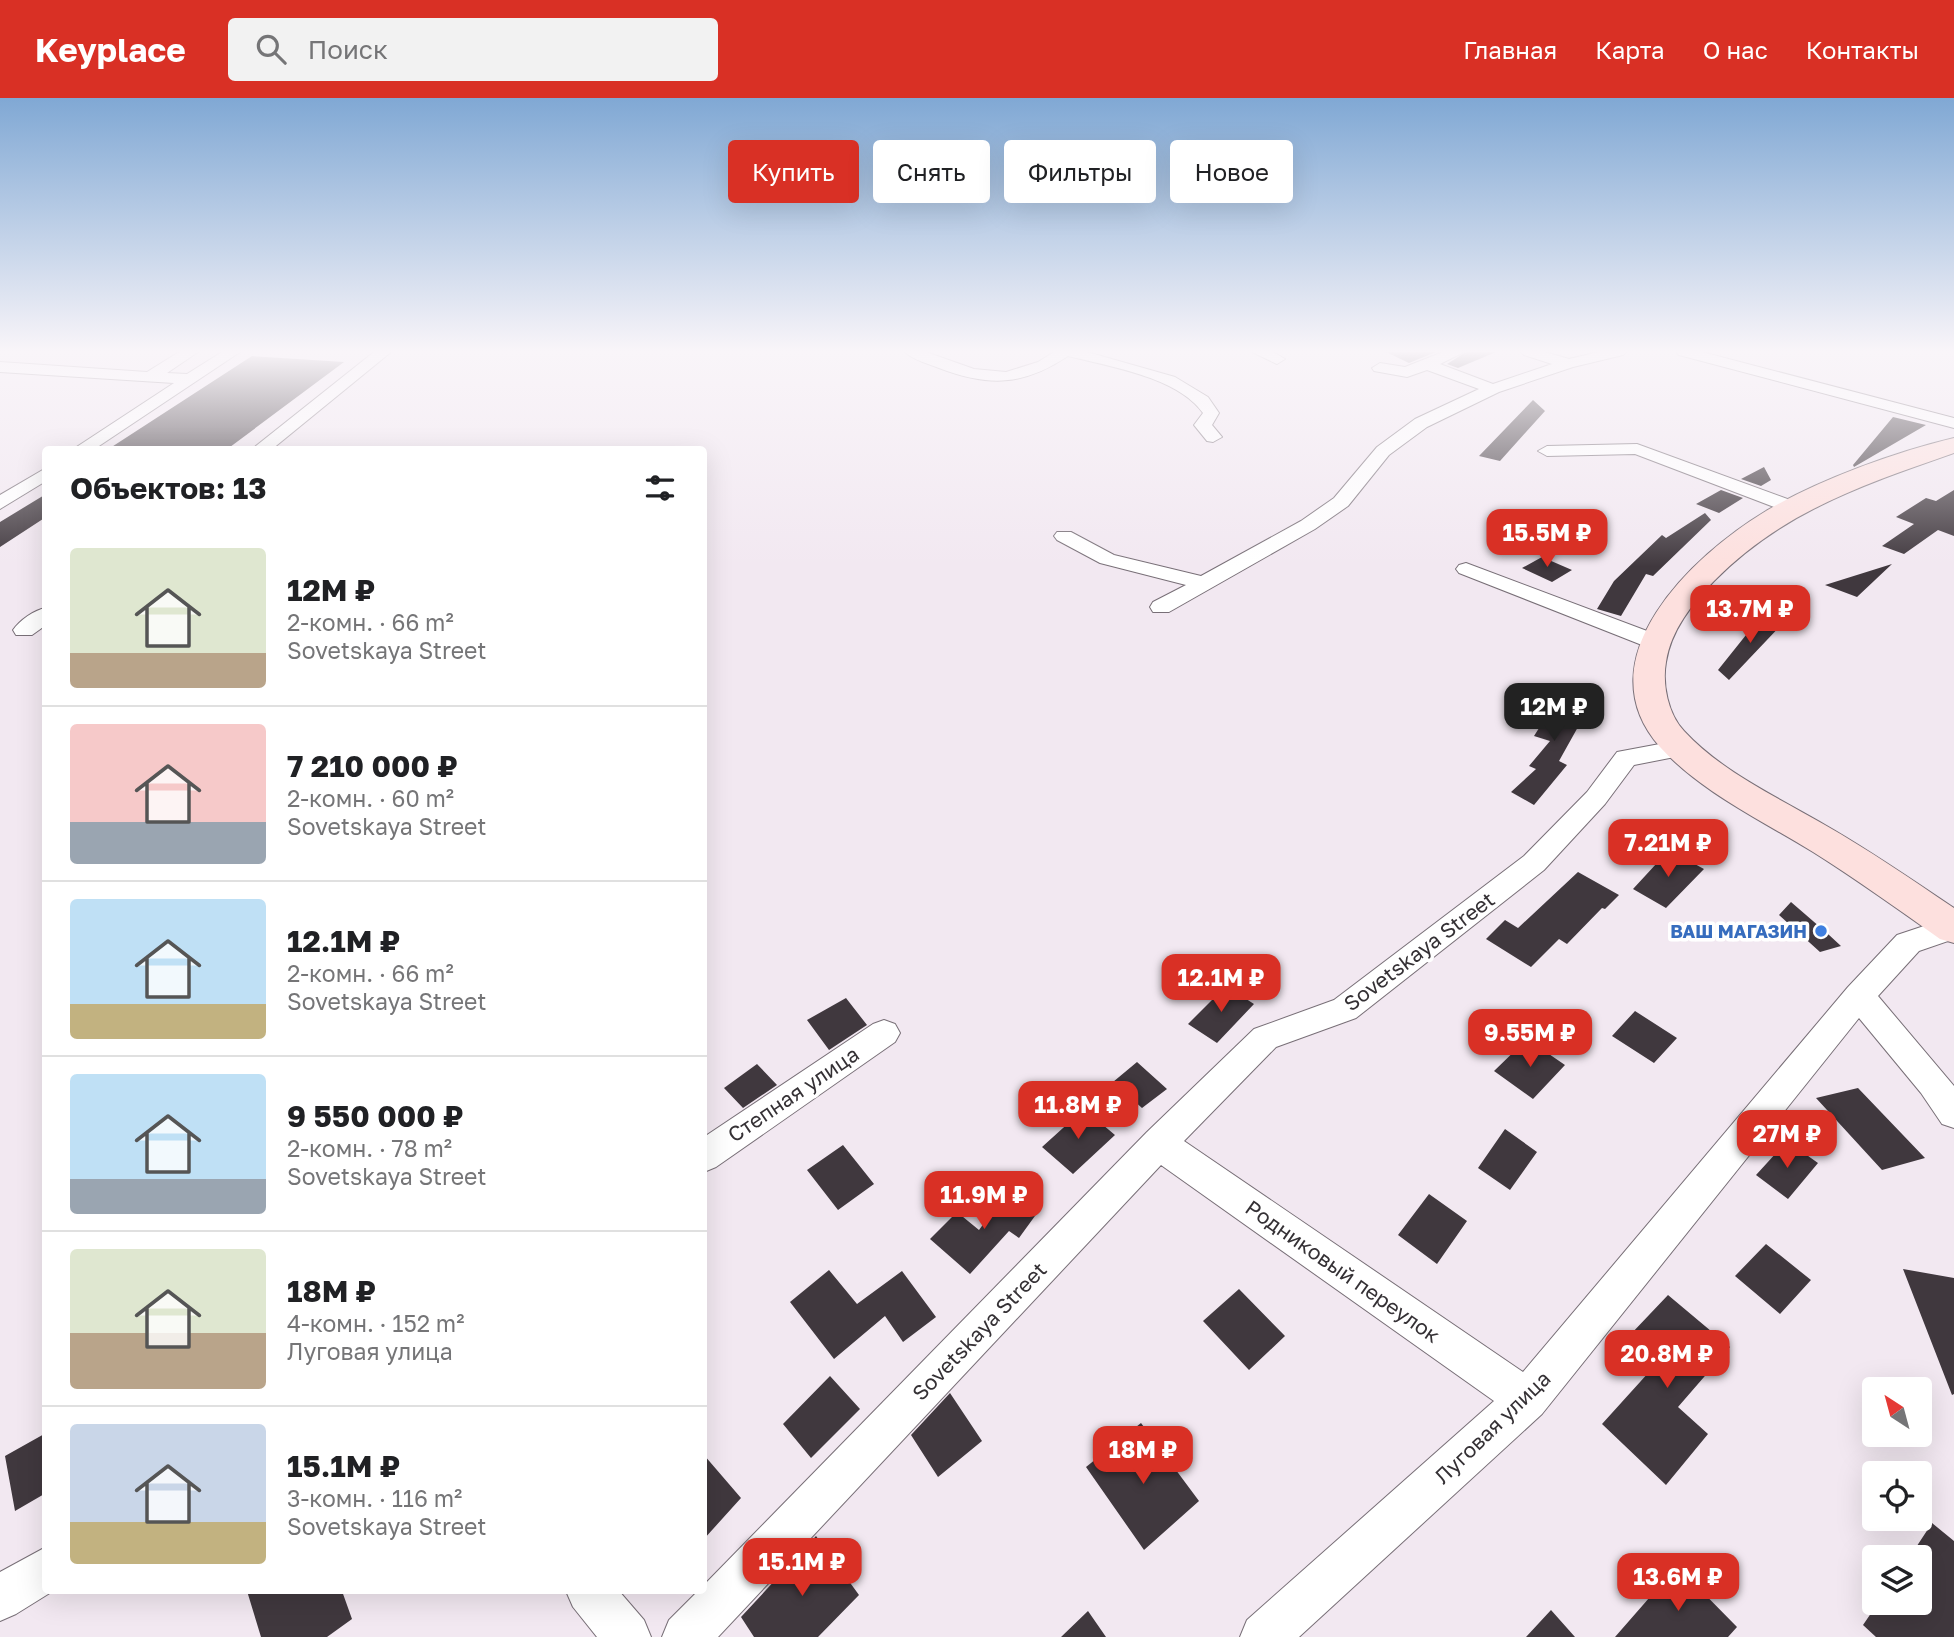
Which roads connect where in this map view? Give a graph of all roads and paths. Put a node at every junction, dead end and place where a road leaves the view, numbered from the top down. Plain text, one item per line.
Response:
1 (121, 424) edge
2 (293, 424) edge
3 (1204, 424) edge
4 (1420, 424) edge
5 (1213, 437) dead end
6 (1954, 445) edge
7 (87, 446) edge
8 (265, 446) edge
9 (1547, 452) dead end
10 (42, 476) edge
11 (0, 503) edge
12 (1794, 508) junction
13 (1064, 537) dead end
14 (1466, 569) dead end
15 (1205, 583) junction
16 (1161, 607) dead end
17 (42, 617) edge
18 (24, 631) dead end
19 (1655, 642) junction
20 (1681, 748) junction
21 (1954, 927) edge
22 (1859, 996) junction
23 (884, 1033) dead end
24 (1954, 1113) edge
25 (1159, 1143) junction
26 (707, 1154) edge
27 (1527, 1399) junction
28 (42, 1572) edge
29 (591, 1594) edge
30 (0, 1598) edge
31 (627, 1637) edge
32 (686, 1637) edge
33 (1264, 1637) edge

1 - 7 street
2 - 8 street
3 - 5 street
4 - 15 street
6 - 12 main road
9 - 12 street
10 - 11 street
12 - 19 main road
13 - 15 street
14 - 19 street
15 - 16 street
17 - 18 street
19 - 20 main road
20 - 21 main road
20 - 25 street, Sovetskaya Street
21 - 22 street, Луговая улица
22 - 24 street
22 - 27 street, Луговая улица
23 - 26 street, Степная улица
25 - 27 street, Родниковый переулок
25 - 32 street, Sovetskaya Street
27 - 33 street, Луговая улица
28 - 30 street
29 - 31 street

